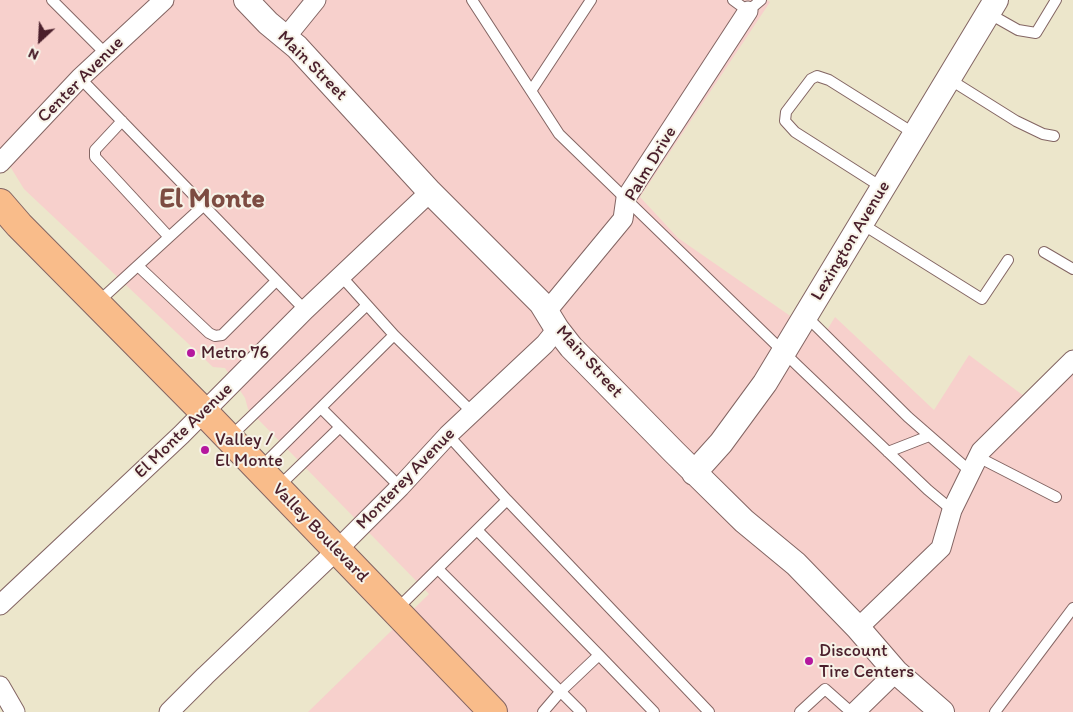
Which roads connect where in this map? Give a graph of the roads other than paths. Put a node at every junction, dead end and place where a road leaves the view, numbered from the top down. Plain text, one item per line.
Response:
1 (52, 0) edge
2 (164, 0) edge
3 (246, 0) edge
4 (316, 0) edge
5 (472, 0) edge
6 (591, 0) edge
7 (733, 0) edge
8 (1056, 0) edge
9 (754, 6) edge
10 (992, 7) edge
11 (286, 37) junction
12 (105, 53) junction
13 (80, 78) junction
14 (949, 79) junction
15 (531, 91) junction
16 (122, 121) junction
17 (915, 135) junction
18 (1054, 136) dead end
19 (0, 163) edge
20 (883, 188) junction
21 (430, 192) junction
22 (626, 198) junction
23 (0, 203) edge
24 (203, 206) junction
25 (862, 224) junction
26 (169, 237) junction
27 (1044, 252) dead end
28 (1008, 260) dead end
29 (138, 266) junction
30 (1073, 269) edge
31 (341, 276) junction
32 (276, 281) junction
33 (96, 304) junction
34 (367, 305) junction
35 (305, 310) junction
36 (806, 316) junction
37 (552, 320) junction
38 (394, 335) junction
39 (784, 352) junction
40 (1073, 360) edge
41 (321, 408) junction
42 (204, 412) junction
43 (472, 412) junction
44 (339, 428) junction
45 (448, 435) junction
46 (929, 436) junction
47 (228, 439) junction
48 (888, 452) junction
49 (974, 464) junction
50 (258, 469) junction
51 (694, 473) junction
52 (400, 488) junction
53 (277, 489) junction
54 (1056, 497) dead end
55 (508, 500) junction
56 (952, 510) junction
57 (477, 530) junction
58 (337, 550) junction
59 (438, 569) junction
60 (0, 605) edge
61 (1073, 608) edge
62 (395, 610) junction
63 (858, 628) junction
64 (599, 655) junction
65 (896, 672) junction
66 (0, 686) edge
67 (561, 691) junction
68 (15, 712) edge
69 (169, 712) edge
70 (493, 712) edge
71 (543, 712) edge
72 (581, 712) edge
73 (654, 712) edge
74 (708, 712) edge
75 (800, 712) edge
76 (851, 712) edge
77 (855, 712) edge
78 (942, 712) edge
79 (995, 712) edge

1 - 12 lane
2 - 12 street, Center Avenue
3 - 11 street, Main Street
4 - 11 street
5 - 15 lane
6 - 15 lane
7 - 9 lane
8 - 10 lane
9 - 22 street, Palm Drive
10 - 14 street, Lexington Avenue
11 - 21 street, Main Street
12 - 13 street, Center Avenue
13 - 16 lane
13 - 19 street, Center Avenue
14 - 17 street, Lexington Avenue
14 - 18 lane
15 - 22 lane
16 - 24 lane
16 - 26 lane
17 - 20 street, Lexington Avenue
17 - 20 lane
20 - 25 street, Lexington Avenue
21 - 31 street, El Monte Avenue
21 - 37 street, Main Street
22 - 37 street, Palm Drive
22 - 39 lane
23 - 33 main road, Valley Boulevard
24 - 26 lane
24 - 32 lane
25 - 28 lane
25 - 36 street, Lexington Avenue
26 - 29 lane
27 - 30 lane
29 - 32 lane
29 - 33 lane
31 - 34 lane
31 - 35 street, El Monte Avenue
32 - 35 lane
33 - 42 main road, Valley Boulevard
34 - 38 lane
34 - 47 lane
35 - 42 street, El Monte Avenue
36 - 39 street, Lexington Avenue
36 - 46 lane
37 - 43 street, Monterey Avenue
37 - 51 street, Main Street
38 - 41 lane
38 - 43 lane
39 - 48 lane
39 - 51 street, Lexington Avenue
40 - 49 street
41 - 44 lane
41 - 50 lane
42 - 47 main road, Valley Boulevard
42 - 60 street, El Monte Avenue
43 - 45 street, Monterey Avenue
44 - 52 lane
44 - 53 lane
45 - 52 street, Monterey Avenue
45 - 55 lane
46 - 48 lane
46 - 49 lane
47 - 50 main road, Valley Boulevard
48 - 56 lane
49 - 54 lane
49 - 56 street
50 - 53 main road, Valley Boulevard
51 - 63 street, Main Street
52 - 58 street, Monterey Avenue
53 - 58 main road, Valley Boulevard
55 - 57 lane
55 - 74 lane
56 - 63 street
57 - 59 lane
57 - 64 lane
58 - 62 main road, Valley Boulevard
58 - 69 street, Monterey Avenue
59 - 62 lane
59 - 67 lane
61 - 79 lane
62 - 70 main road, Valley Boulevard
63 - 65 street, Main Street
64 - 67 lane
64 - 73 lane
65 - 77 street
65 - 78 street, Main Street
66 - 68 street
67 - 71 lane
67 - 72 lane
75 - 76 lane

